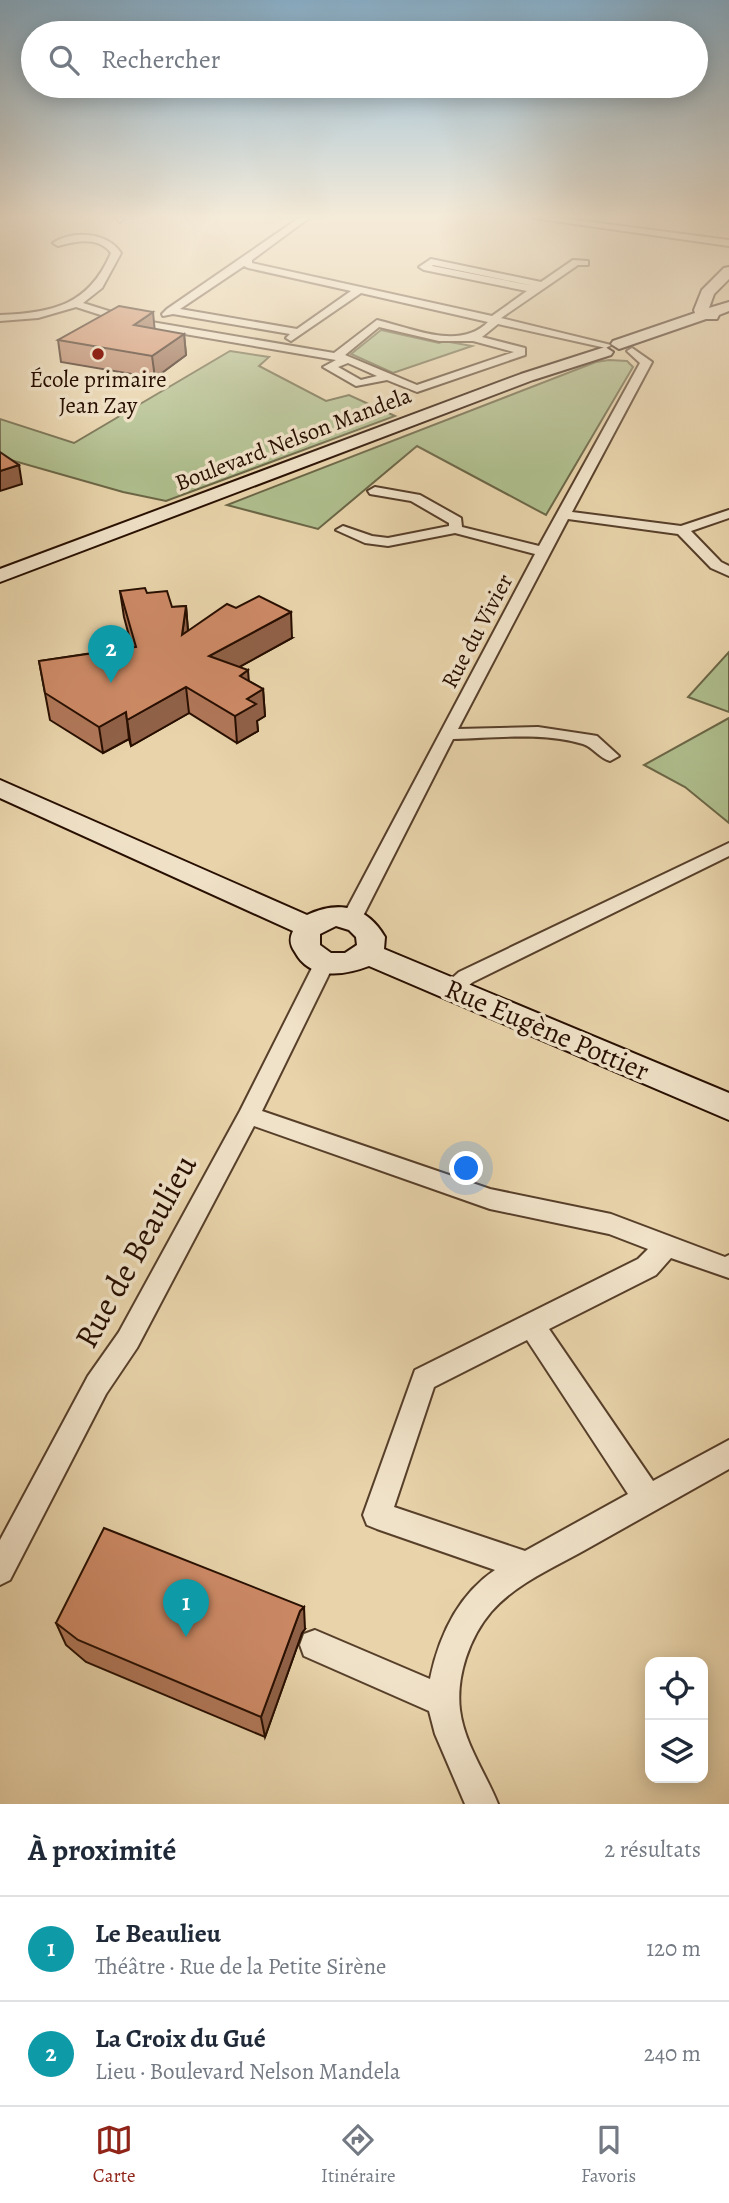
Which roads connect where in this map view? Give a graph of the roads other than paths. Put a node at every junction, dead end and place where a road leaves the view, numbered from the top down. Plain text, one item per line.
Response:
1 (184, 302) edge
2 (342, 302) edge
3 (410, 302) edge
4 (518, 302) edge
5 (702, 302) edge
6 (77, 304) joint
7 (175, 308) junction
8 (729, 309) edge
9 (708, 315) junction
10 (0, 318) edge
11 (494, 320) junction
12 (152, 325) junction
13 (299, 332) junction
14 (473, 338) junction
15 (286, 346) junction
16 (618, 349) junction
17 (343, 357) junction
18 (389, 376) junction
19 (375, 491) dead end
20 (729, 514) edge
21 (565, 515) junction
22 (456, 529) junction
23 (343, 530) dead end
24 (682, 530) junction
25 (545, 552) junction
26 (729, 572) edge
27 (0, 576) edge
28 (449, 734) junction
29 (610, 756) dead end
30 (0, 788) edge
31 (729, 849) edge
32 (352, 918) junction
33 (309, 927) junction
34 (365, 953) junction
35 (325, 962) junction
36 (451, 988) junction
37 (729, 1107) edge
38 (249, 1115) junction
39 (665, 1247) junction
40 (727, 1267) edge
41 (531, 1325) junction
42 (729, 1454) edge
43 (649, 1499) junction
44 (527, 1566) junction
45 (0, 1570) edge
46 (316, 1645) dead end
47 (444, 1702) junction
48 (482, 1804) edge

1 - 7 street
2 - 13 street
3 - 11 street, Rue du Vivier
4 - 11 street
5 - 9 street
6 - 10 street
6 - 12 street
7 - 12 street
7 - 13 street
8 - 9 street, Boulevard Nelson Mandela
9 - 16 street, Boulevard Nelson Mandela
11 - 14 street
11 - 16 street, Rue du Vivier
12 - 15 street
13 - 15 street
14 - 17 street
14 - 18 street
15 - 17 street
16 - 21 street, Rue du Vivier
16 - 27 street, Boulevard Nelson Mandela
17 - 18 street
17 - 18 street
19 - 22 street
20 - 24 street
21 - 24 street
21 - 25 street, Rue du Vivier
22 - 23 street
22 - 25 street
24 - 26 street
25 - 28 street, Rue du Vivier
28 - 29 street
28 - 32 street, Rue du Vivier
30 - 33 street
31 - 36 street
32 - 33 street
32 - 34 street
33 - 35 street
34 - 35 street
34 - 36 street, Rue Eugène Pottier
35 - 38 street, Rue de Beaulieu
36 - 37 street, Rue Eugène Pottier
38 - 39 street
38 - 45 street, Rue de Beaulieu
39 - 40 street
39 - 41 street
41 - 43 street
41 - 44 street
42 - 43 street
43 - 44 street
44 - 47 street
46 - 47 street
47 - 48 street

